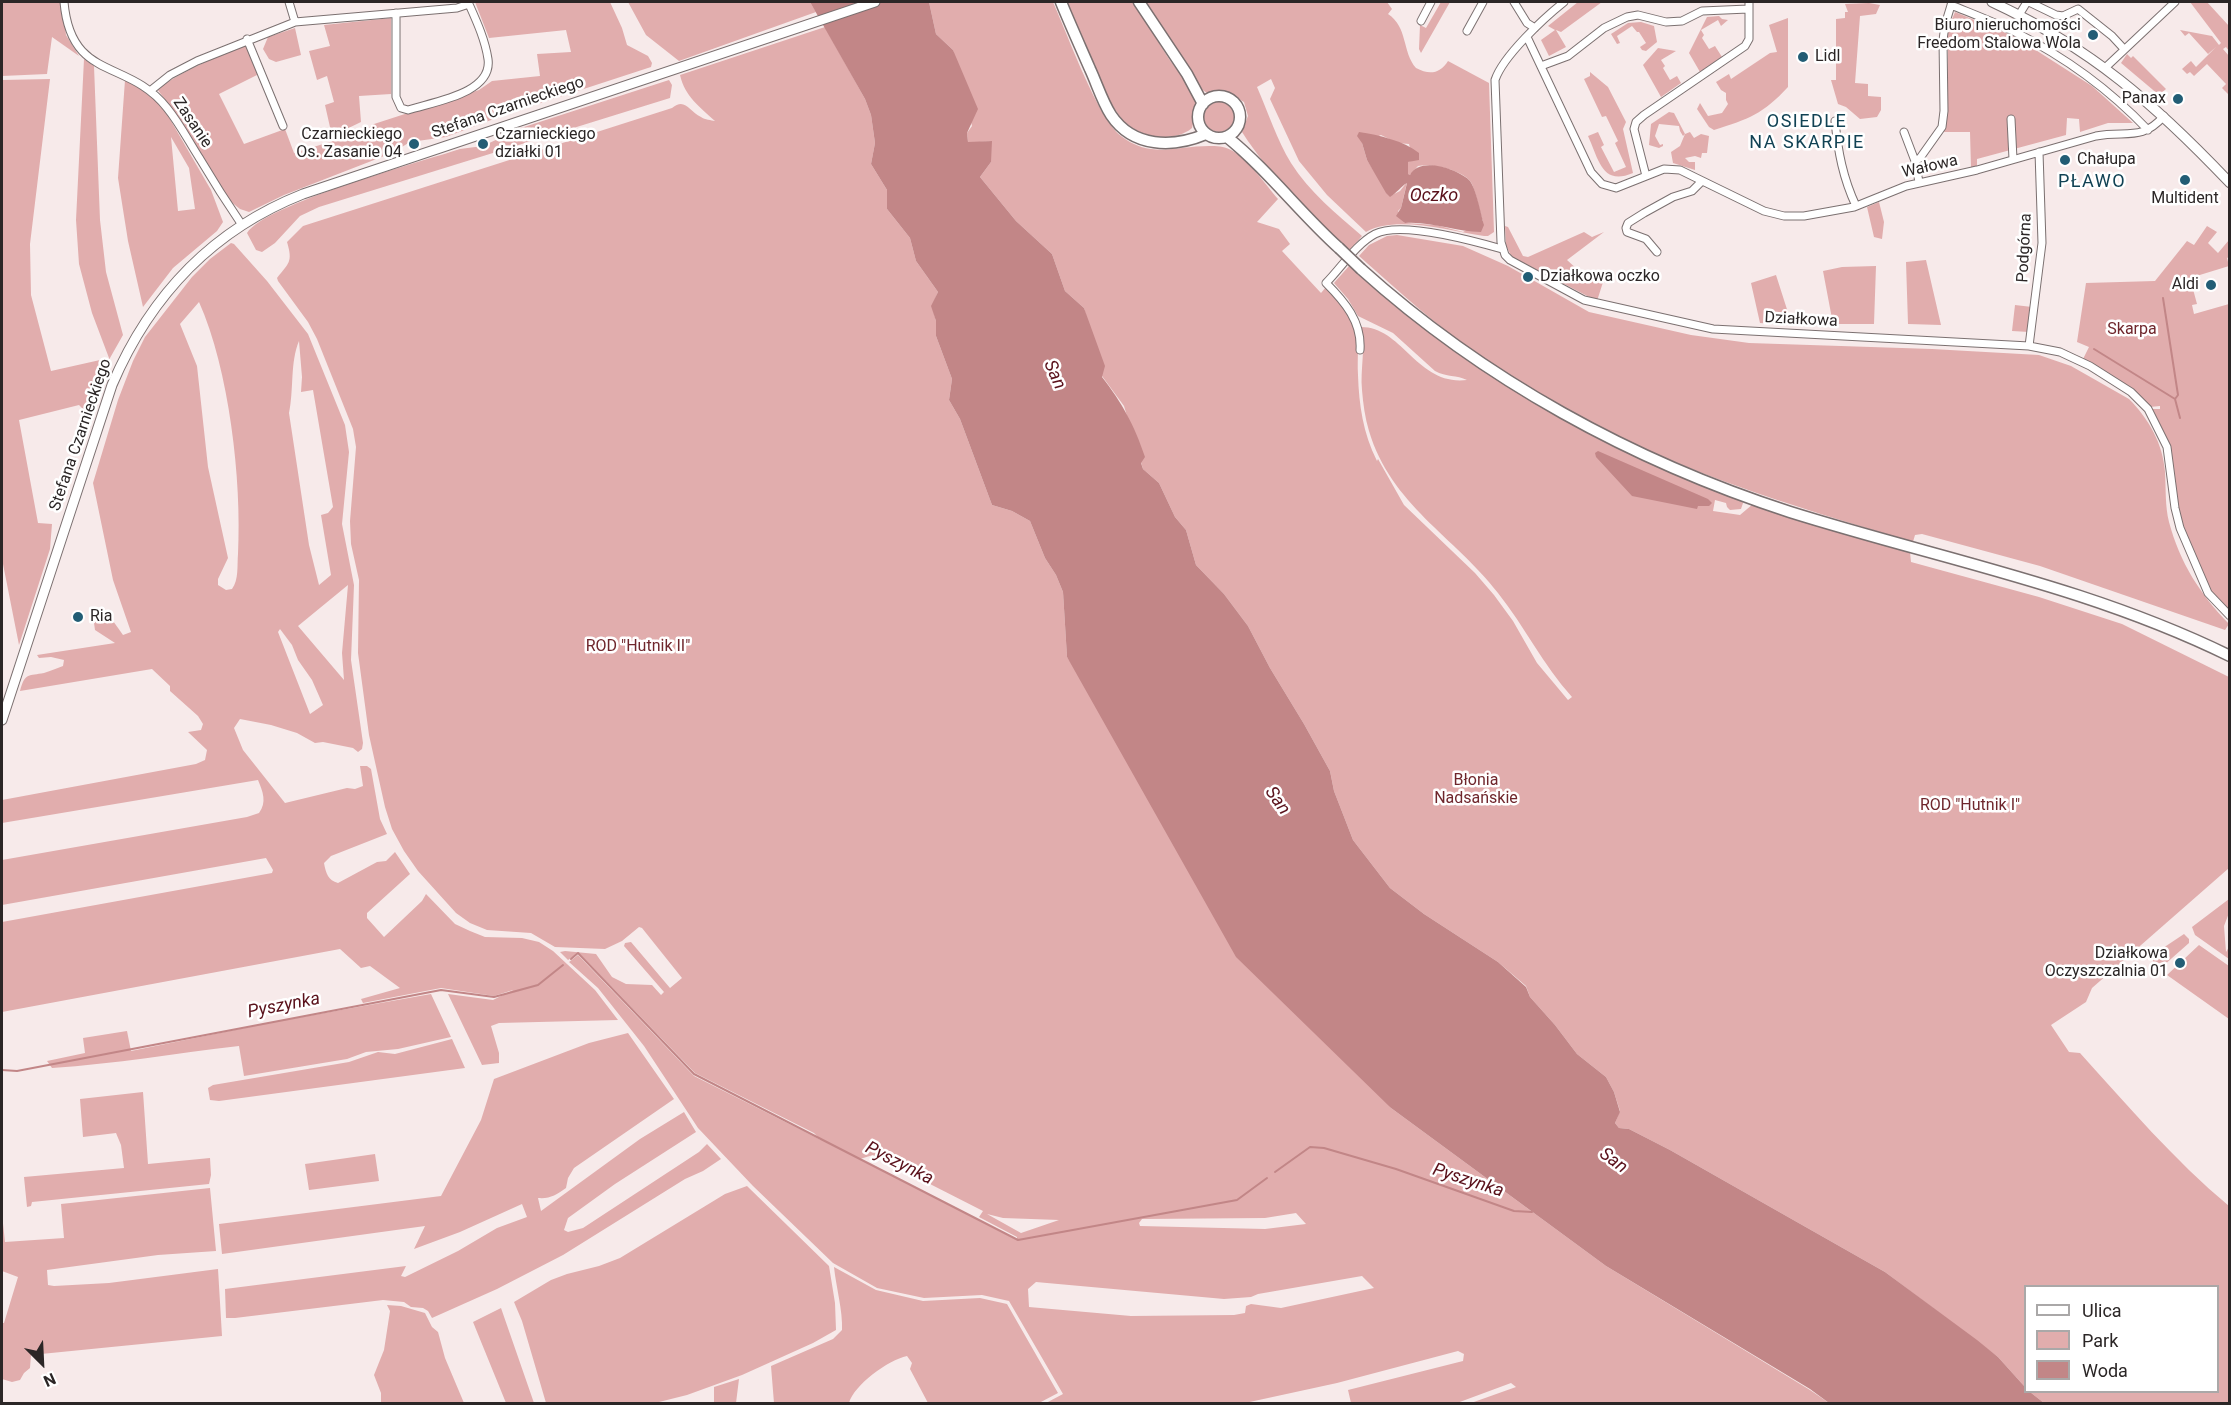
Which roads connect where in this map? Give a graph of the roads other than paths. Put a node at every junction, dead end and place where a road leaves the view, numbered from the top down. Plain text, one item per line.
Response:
1 (67, 2) edge
2 (289, 2) edge
3 (874, 2) edge
4 (1061, 2) edge
5 (1139, 2) edge
6 (1431, 2) edge
7 (1483, 2) edge
8 (1514, 2) edge
9 (1564, 2) edge
10 (1992, 2) edge
11 (2028, 2) edge
12 (2175, 2) edge
13 (469, 3) edge
14 (1952, 3) edge
15 (1748, 5) edge
16 (396, 13) junction
17 (2019, 15) junction
18 (1421, 21) dead end
19 (295, 22) junction
20 (1535, 28) junction
21 (1467, 31) dead end
22 (1527, 37) junction
23 (247, 39) junction
24 (2124, 49) junction
25 (1541, 66) junction
26 (2106, 67) junction
27 (150, 91) junction
28 (1207, 101) junction
29 (2164, 116) junction
30 (2011, 119) dead end
31 (1835, 121) dead end
32 (283, 126) dead end
33 (1203, 130) junction
34 (2148, 130) junction
35 (1904, 132) dead end
36 (1232, 134) junction
37 (2039, 152) junction
38 (2013, 159) junction
39 (1915, 161) junction
40 (1646, 177) junction
41 (1702, 181) junction
42 (1919, 182) junction
43 (2229, 183) edge
44 (1856, 206) junction
45 (242, 225) junction
46 (1502, 249) junction
47 (1657, 252) dead end
48 (2030, 346) junction
49 (1360, 350) dead end
50 (2229, 616) edge
51 (2229, 656) edge
52 (2, 720) edge

1 - 27 street, Zasanie
2 - 19 street
3 - 45 street, Stefana Czarnieckiego
4 - 33 main road
5 - 28 main road
6 - 18 street
7 - 21 street
8 - 20 street
9 - 20 street
10 - 17 street
11 - 17 street
11 - 24 street
12 - 24 street
13 - 16 street
13 - 16 street
14 - 34 street
14 - 39 street
15 - 25 street
15 - 40 street
16 - 19 street
17 - 26 street
19 - 23 street
20 - 22 street
22 - 25 street, Wałowa
22 - 46 street
23 - 27 street
23 - 32 street
24 - 26 street
25 - 40 street, Wałowa
26 - 29 street
27 - 45 street, Zasanie
28 - 33 main road
28 - 36 main road
29 - 34 street
29 - 43 street
30 - 38 street
31 - 44 street
33 - 36 main road
34 - 37 street, Wałowa
35 - 39 street
36 - 51 main road, bridge
37 - 38 street, Wałowa
37 - 48 street, Podgórna
38 - 42 street, Wałowa
39 - 42 street
40 - 41 street, Wałowa
41 - 44 street, Wałowa
41 - 47 street
42 - 44 street, Wałowa
45 - 52 street, Stefana Czarnieckiego
46 - 48 street, Działkowa
46 - 49 street
48 - 50 street, Działkowa

